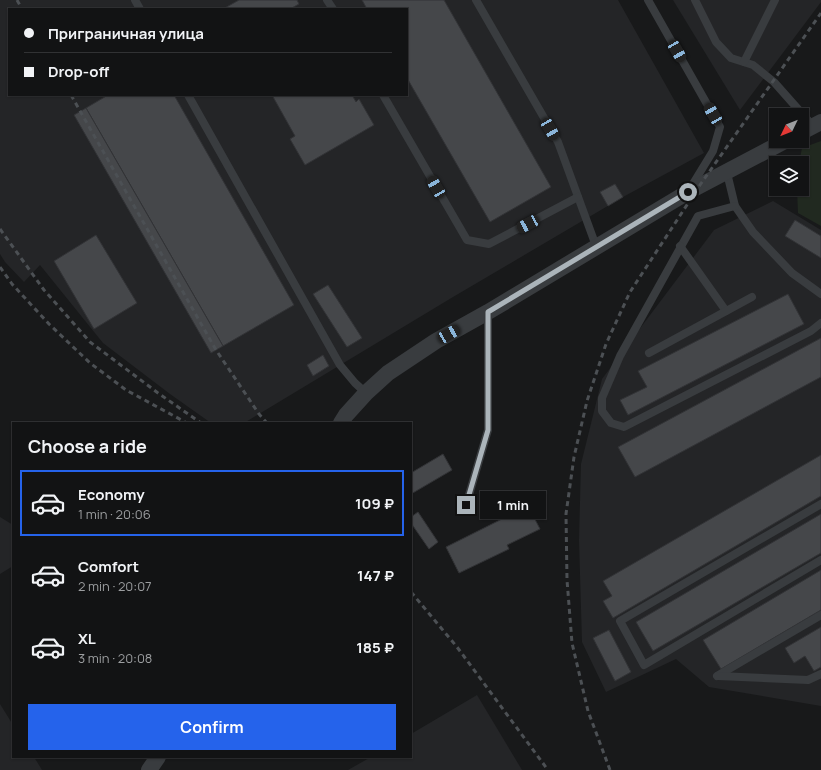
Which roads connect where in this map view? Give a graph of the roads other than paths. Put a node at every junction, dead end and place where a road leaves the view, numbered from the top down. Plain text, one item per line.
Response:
1 (476, 0) edge
2 (648, 0) edge
3 (695, 0) edge
4 (775, 0) edge
5 (744, 62) junction
6 (189, 96) edge
7 (384, 96) edge
8 (812, 127) edge
9 (772, 148) edge
10 (726, 173) junction
11 (688, 192) junction
12 (578, 197) junction
13 (735, 206) junction
14 (596, 246) junction
15 (680, 246) junction
16 (821, 294) edge
17 (752, 297) dead end
18 (726, 311) junction
19 (488, 312) junction
20 (821, 322) edge
21 (649, 353) dead end
22 (366, 393) junction
23 (342, 422) edge
24 (821, 504) edge
25 (466, 505) dead end
26 (821, 560) edge
27 (821, 615) edge
28 (821, 674) edge
29 (157, 758) edge
30 (149, 770) edge

1 - 12 lane
2 - 11 lane
3 - 5 lane
4 - 5 lane
5 - 8 lane
6 - 22 lane
7 - 12 lane
9 - 10 street
10 - 11 street
10 - 13 lane
11 - 14 street
12 - 14 lane
13 - 15 lane
13 - 16 lane
14 - 19 street
15 - 18 lane
15 - 20 lane
17 - 18 lane
18 - 21 lane
19 - 22 street
19 - 25 lane
22 - 23 street
24 - 26 lane
27 - 28 lane
29 - 30 street

